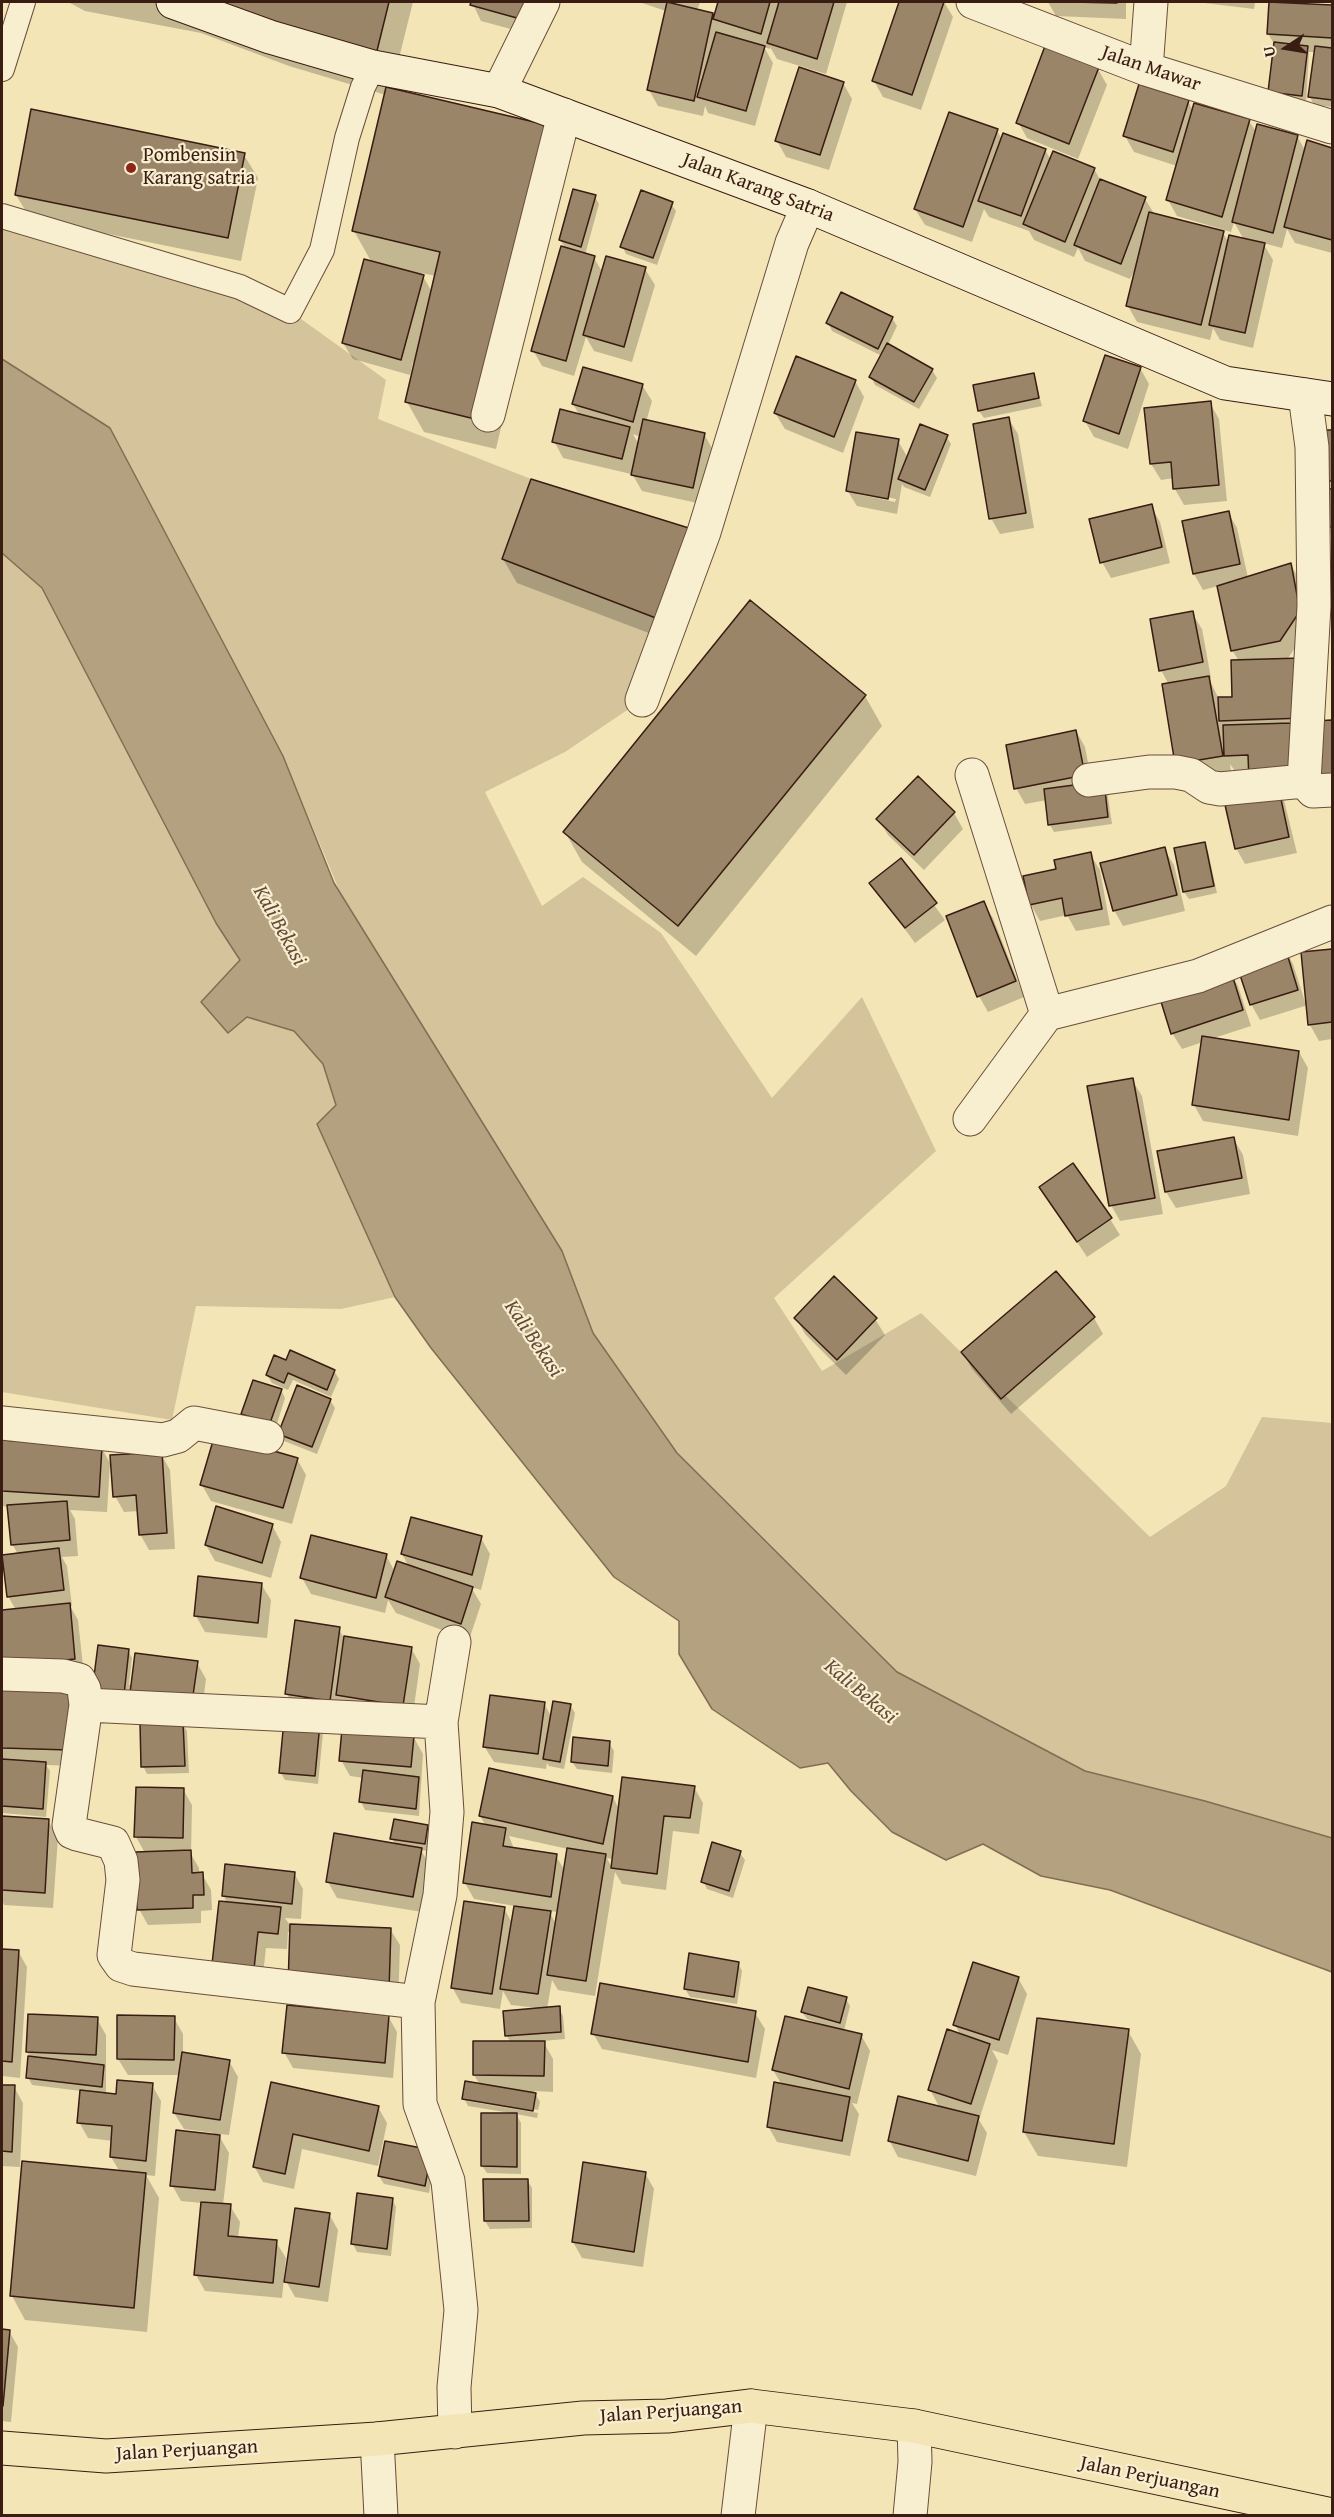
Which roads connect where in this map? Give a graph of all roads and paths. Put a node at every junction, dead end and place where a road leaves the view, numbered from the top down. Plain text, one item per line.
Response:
1 (23, 2) edge
2 (173, 2) edge
3 (543, 2) edge
4 (973, 2) edge
5 (1151, 2) edge
6 (373, 67) junction
7 (2, 69) edge
8 (1146, 69) junction
9 (499, 91) junction
10 (564, 115) junction
11 (1332, 127) edge
12 (808, 206) junction
13 (2, 216) edge
14 (1319, 397) edge
15 (488, 416) dead end
16 (642, 700) dead end
17 (972, 775) dead end
18 (1089, 780) dead end
19 (1318, 785) edge
20 (1332, 922) edge
21 (1047, 1014) junction
22 (970, 1119) dead end
23 (2, 1423) edge
24 (267, 1437) dead end
25 (454, 1642) dead end
26 (2, 1674) edge
27 (86, 1705) junction
28 (441, 1722) junction
29 (418, 2002) junction
30 (751, 2406) junction
31 (914, 2426) junction
32 (455, 2432) junction
33 (377, 2439) junction
34 (2, 2448) edge
35 (1238, 2506) edge
36 (381, 2516) edge
37 (738, 2516) edge
38 (910, 2516) edge
39 (1332, 2516) edge

1 - 7 lane
2 - 6 street, Jalan Karang Satria
3 - 9 street
4 - 8 street, Jalan Mawar
5 - 8 street
6 - 9 street, Jalan Karang Satria
6 - 13 lane
8 - 11 street, Jalan Mawar
9 - 10 street, Jalan Karang Satria
10 - 12 street, Jalan Karang Satria
10 - 15 street
12 - 14 street, Jalan Karang Satria
12 - 16 street
14 - 19 street
17 - 21 street
18 - 19 street
20 - 21 street
21 - 22 street
23 - 24 street
25 - 28 street
26 - 27 street
27 - 28 street
27 - 29 street
28 - 29 street
29 - 32 street
30 - 31 main road, Jalan Perjuangan
30 - 32 main road, Jalan Perjuangan
30 - 37 street
31 - 35 main road, Jalan Perjuangan
31 - 38 street
32 - 33 main road, Jalan Perjuangan
33 - 34 main road, Jalan Perjuangan
33 - 36 street
35 - 39 main road, Jalan Perjuangan

